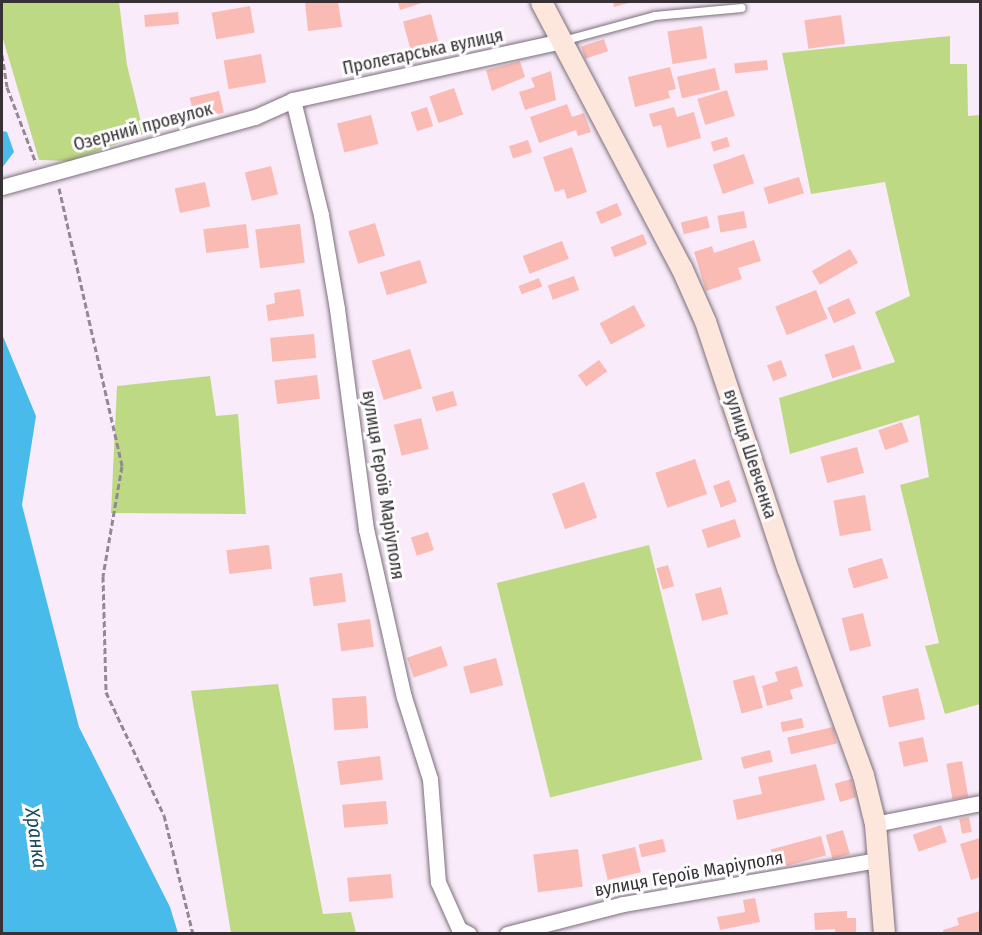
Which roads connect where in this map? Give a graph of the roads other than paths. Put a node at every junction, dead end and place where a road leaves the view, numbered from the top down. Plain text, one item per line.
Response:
1 (541, 2) edge
2 (742, 8) dead end
3 (561, 41) junction
4 (292, 100) junction
5 (2, 187) edge
6 (981, 803) edge
7 (874, 824) junction
8 (879, 860) junction
9 (470, 933) edge
10 (507, 933) edge
11 (884, 933) edge

1 - 3 street, вулиця Шевченка
2 - 3 lane
3 - 4 street, Пролетарська вулиця
3 - 7 street, вулиця Шевченка
4 - 5 street, Озерний провулок
4 - 9 street, вулиця Героїв Маріуполя
6 - 7 street
7 - 8 street, вулиця Шевченка
8 - 10 street, вулиця Героїв Маріуполя
8 - 11 street, вулиця Шевченка

